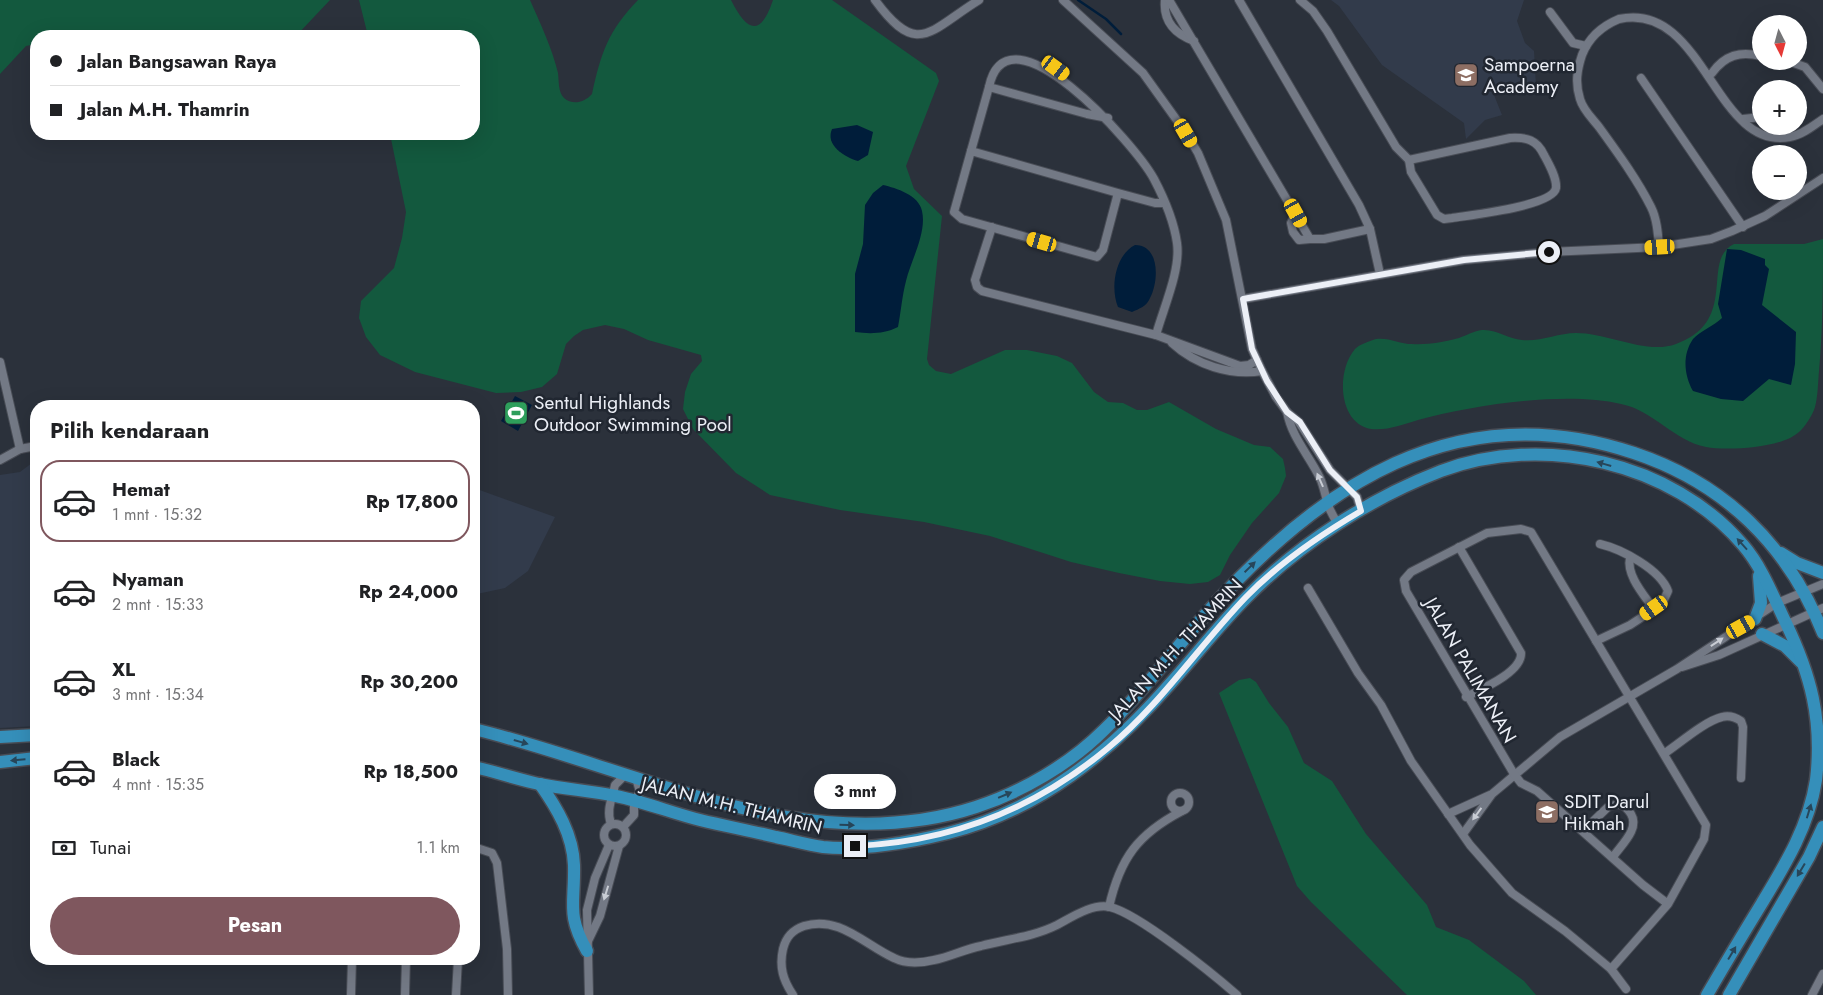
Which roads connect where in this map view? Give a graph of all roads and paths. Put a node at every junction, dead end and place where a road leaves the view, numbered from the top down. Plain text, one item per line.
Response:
1 (874, 0) edge
2 (979, 0) edge
3 (1165, 0) edge
4 (1169, 0) edge
5 (1238, 0) edge
6 (1300, 0) edge
7 (1065, 1) edge
8 (1550, 12) dead end
9 (1194, 41) junction
10 (1586, 46) junction
11 (1003, 55) dead end
12 (1752, 55) edge
13 (1040, 57) dead end
14 (1807, 70) edge
15 (1712, 73) junction
16 (1641, 78) dead end
17 (989, 87) junction
18 (1823, 89) edge
19 (1108, 118) junction
20 (1752, 118) edge
21 (1743, 119) junction
22 (1823, 119) edge
23 (1752, 128) edge
24 (1807, 129) edge
25 (1765, 135) edge
26 (1795, 135) edge
27 (971, 151) junction
28 (1410, 160) junction
29 (1823, 178) edge
30 (1118, 193) junction
31 (1164, 203) junction
32 (992, 227) junction
33 (1743, 227) junction
34 (1370, 229) junction
35 (1660, 247) junction
36 (1380, 274) junction
37 (1243, 299) junction
38 (1156, 335) junction
39 (1172, 343) junction
40 (1217, 356) junction
41 (1257, 360) junction
42 (0, 362) edge
43 (1212, 365) junction
44 (1262, 371) junction
45 (1287, 412) junction
46 (30, 448) edge
47 (20, 450) junction
48 (0, 460) edge
49 (1346, 489) junction
50 (1327, 502) junction
51 (1361, 511) junction
52 (1339, 524) junction
53 (1600, 544) dead end
54 (1459, 547) junction
55 (1775, 548) junction
56 (1630, 558) junction
57 (1758, 566) junction
58 (1823, 573) edge
59 (1823, 584) edge
60 (1308, 588) dead end
61 (1804, 590) junction
62 (1777, 603) junction
63 (1654, 608) junction
64 (1819, 610) edge
65 (1755, 620) junction
66 (1787, 624) junction
67 (1823, 633) edge
68 (1762, 634) junction
69 (1596, 641) junction
70 (1806, 667) junction
71 (1677, 669) junction
72 (1628, 695) junction
73 (1466, 697) junction
74 (480, 731) edge
75 (30, 735) edge
76 (0, 737) edge
77 (1665, 753) junction
78 (30, 759) edge
79 (0, 762) edge
80 (480, 769) edge
81 (1514, 774) junction
82 (630, 775) junction
83 (1741, 778) dead end
84 (540, 784) junction
85 (1492, 794) junction
86 (615, 796) junction
87 (634, 801) junction
88 (1182, 811) dead end
89 (1448, 814) junction
90 (611, 824) junction
91 (623, 827) junction
92 (1823, 827) edge
93 (1583, 831) junction
94 (1463, 834) junction
95 (609, 844) junction
96 (619, 846) junction
97 (480, 849) edge
98 (1613, 857) junction
99 (597, 873) junction
100 (611, 877) junction
101 (1668, 904) junction
102 (1109, 907) junction
103 (588, 946) junction
104 (352, 965) edge
105 (406, 965) edge
106 (458, 965) edge
107 (1611, 969) junction
108 (1823, 974) edge
109 (1626, 989) dead end
110 (351, 995) edge
111 (405, 995) edge
112 (456, 995) edge
113 (508, 995) edge
114 (589, 995) edge
115 (793, 995) edge
116 (1237, 995) edge
117 (1707, 995) edge
118 (1729, 995) edge
119 (1812, 995) edge

1 - 2 street
3 - 9 street
4 - 9 street
5 - 34 street
6 - 28 street
7 - 37 street
8 - 10 street
9 - 34 street
10 - 15 street
10 - 35 street
11 - 17 street
12 - 15 street
13 - 19 street
14 - 18 street
15 - 21 street
16 - 33 street
17 - 19 street
17 - 27 street
19 - 31 street
20 - 21 street
21 - 23 street
22 - 24 street
25 - 26 street
27 - 30 street
27 - 32 street
28 - 28 street
29 - 33 street
30 - 31 street
30 - 32 street
31 - 38 street
32 - 38 street
33 - 35 street
34 - 36 street
35 - 36 street
36 - 37 street
37 - 41 street
38 - 39 street
39 - 40 street
39 - 43 street
40 - 41 street
40 - 43 street
41 - 44 street
42 - 47 street
43 - 44 street
44 - 45 street
45 - 49 street
50 -> 45 street
46 - 47 street
47 - 48 street
49 - 50 main road, JALAN M.H. THAMRIN
49 - 51 street
49 - 55 main road, JALAN M.H. THAMRIN
50 - 52 street
82 -> 50 main road, JALAN M.H. THAMRIN
51 - 52 main road, JALAN M.H. THAMRIN
57 -> 51 main road, JALAN M.H. THAMRIN
52 - 87 main road, JALAN M.H. THAMRIN
53 - 56 street
54 - 69 street
54 - 73 street
54 - 73 street, JALAN PALIMANAN
55 - 58 main road
55 - 61 main road, JALAN M.H. THAMRIN
56 - 63 street
56 - 63 street
57 - 62 main road, JALAN M.H. THAMRIN
57 - 65 main road
59 - 61 street
60 - 89 street
61 - 62 street
61 - 64 main road, JALAN M.H. THAMRIN
62 - 65 street
62 - 66 main road, JALAN M.H. THAMRIN
63 - 69 street
64 - 66 street
64 - 67 main road, JALAN M.H. THAMRIN
71 -> 65 street
66 - 68 street
66 - 70 main road, JALAN M.H. THAMRIN
68 - 70 main road
68 - 71 street
69 - 72 street
117 -> 70 main road, JALAN M.H. THAMRIN
71 - 72 street
72 - 77 street
72 - 81 street
73 - 81 street, JALAN PALIMANAN
74 -> 82 main road, JALAN M.H. THAMRIN
75 - 76 main road
77 - 83 street
77 - 101 street
78 -> 79 main road
80 - 84 main road, JALAN M.H. THAMRIN
81 - 85 street
81 - 93 street, JALAN PALIMANAN
82 - 86 street
82 - 87 street
84 - 86 main road, JALAN M.H. THAMRIN
84 - 103 main road
85 - 89 street
85 -> 94 street
86 - 87 main road, JALAN M.H. THAMRIN
86 - 90 street
87 - 91 street
88 - 102 street
89 - 94 street
90 - 91 street
90 - 95 street
91 - 96 street
92 -> 118 main road
93 - 98 street, JALAN PALIMANAN
93 - 98 street
94 - 107 street
95 - 96 street
95 - 99 street
96 - 100 street
97 - 113 street
98 - 101 street, JALAN PALIMANAN
99 - 100 street
99 - 103 street
100 -> 103 street
101 - 107 street
102 - 115 street
102 - 116 street
103 - 114 street
104 - 110 street
105 - 111 street
106 - 112 street
107 - 109 street
108 - 119 street

